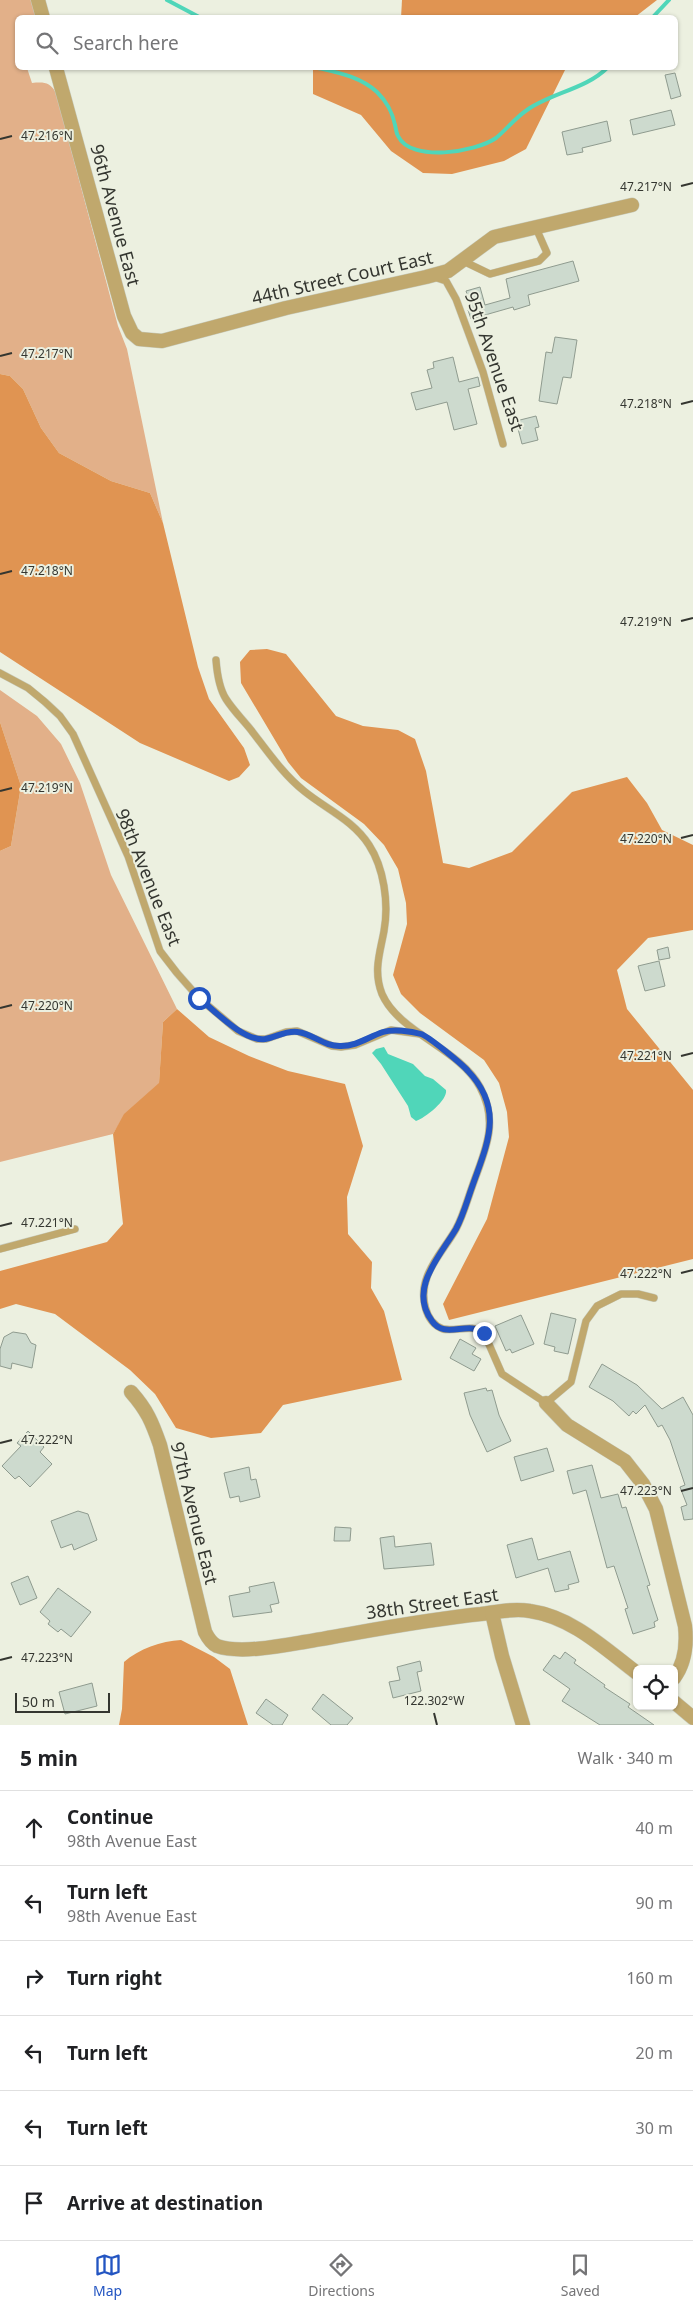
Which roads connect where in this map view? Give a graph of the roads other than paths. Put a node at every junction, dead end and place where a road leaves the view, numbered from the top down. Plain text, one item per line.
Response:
1 (38, 0) edge
2 (42, 15) edge
3 (57, 70) edge
4 (632, 205) dead end
5 (536, 228) junction
6 (463, 261) junction
7 (426, 277) junction
8 (140, 339) joint
9 (503, 444) dead end
10 (216, 660) dead end
11 (0, 672) edge
12 (422, 1034) junction
13 (75, 1229) dead end
14 (0, 1249) edge
15 (654, 1298) dead end
16 (131, 1392) dead end
17 (546, 1403) junction
18 (492, 1613) junction
19 (216, 1646) joint
20 (633, 1670) edge
21 (678, 1670) edge
22 (678, 1705) edge
23 (693, 1718) edge
24 (523, 1725) edge

1 - 2 street
3 - 8 street, 96th Avenue East
4 - 5 street, 44th Street Court East
5 - 6 street, 44th Street Court East
5 - 6 lane
6 - 7 street, 44th Street Court East
7 - 8 street, 44th Street Court East
7 - 9 lane, 95th Avenue East
10 - 12 lane
11 - 12 lane, 98th Avenue East
12 - 17 lane
13 - 14 lane
15 - 17 lane
16 - 19 street, 97th Avenue East
17 - 21 street
18 - 19 street, 38th Street East
18 - 20 street, 38th Street East
18 - 24 street
22 - 23 street

